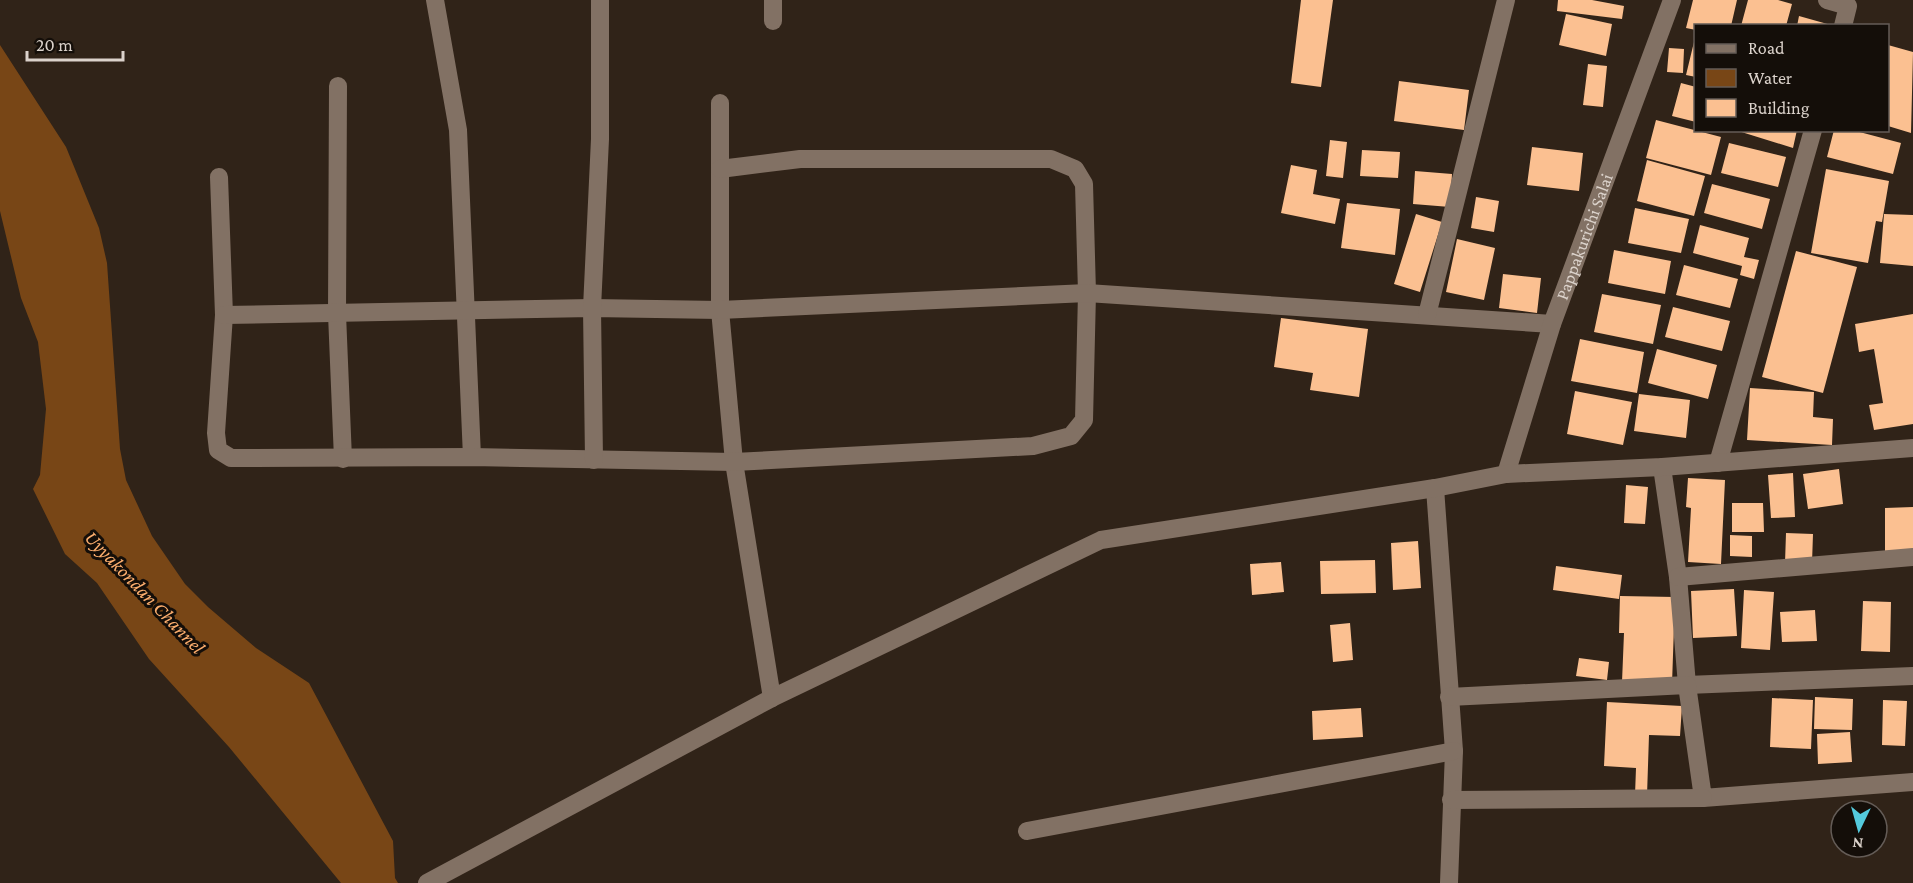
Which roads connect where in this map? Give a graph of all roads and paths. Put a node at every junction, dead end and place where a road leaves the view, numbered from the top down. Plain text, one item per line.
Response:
1 (435, 0) edge
2 (600, 0) edge
3 (773, 0) edge
4 (1506, 0) edge
5 (1669, 0) edge
6 (1827, 0) edge
7 (1849, 3) edge
8 (773, 21) dead end
9 (1844, 24) edge
10 (338, 86) dead end
11 (720, 103) dead end
12 (1812, 132) edge
13 (720, 169) junction
14 (219, 177) dead end
15 (1087, 293) junction
16 (592, 308) junction
17 (720, 310) junction
18 (465, 311) junction
19 (337, 314) junction
20 (224, 315) junction
21 (1427, 315) junction
22 (1552, 324) junction
23 (1913, 448) edge
24 (472, 457) junction
25 (343, 459) junction
26 (594, 459) junction
27 (734, 462) junction
28 (1718, 463) junction
29 (1662, 467) junction
30 (1506, 474) junction
31 (1435, 488) junction
32 (1913, 557) edge
33 (1678, 577) junction
34 (1913, 676) edge
35 (1687, 685) junction
36 (1449, 697) junction
37 (772, 698) junction
38 (1454, 751) junction
39 (1913, 782) edge
40 (1703, 798) junction
41 (1451, 800) junction
42 (1027, 831) dead end
43 (427, 883) edge
44 (1449, 883) edge

1 - 18 street
2 - 16 street
3 - 8 street
4 - 21 street
5 - 22 street, Pappakurichi Salai
6 - 7 street
7 - 9 street
10 - 19 street
11 - 13 street
12 - 28 street
13 - 15 street
13 - 17 street
14 - 20 street
15 - 17 street
15 - 21 street
15 - 27 street
16 - 17 street
16 - 18 street
16 - 26 street
17 - 27 street
18 - 19 street
18 - 24 street
19 - 20 street
19 - 25 street
20 - 25 street
21 - 22 street
22 - 30 street, Pappakurichi Salai
23 - 28 street
24 - 25 street
24 - 26 street
26 - 27 street
27 - 37 street
28 - 29 street
29 - 30 street
29 - 33 street
30 - 31 street
31 - 36 street
31 - 37 street
32 - 33 street
33 - 35 street
34 - 35 street
35 - 36 street
35 - 40 street
36 - 38 street
37 - 43 street
38 - 41 street
38 - 42 street
39 - 40 street
40 - 41 street
41 - 44 street

